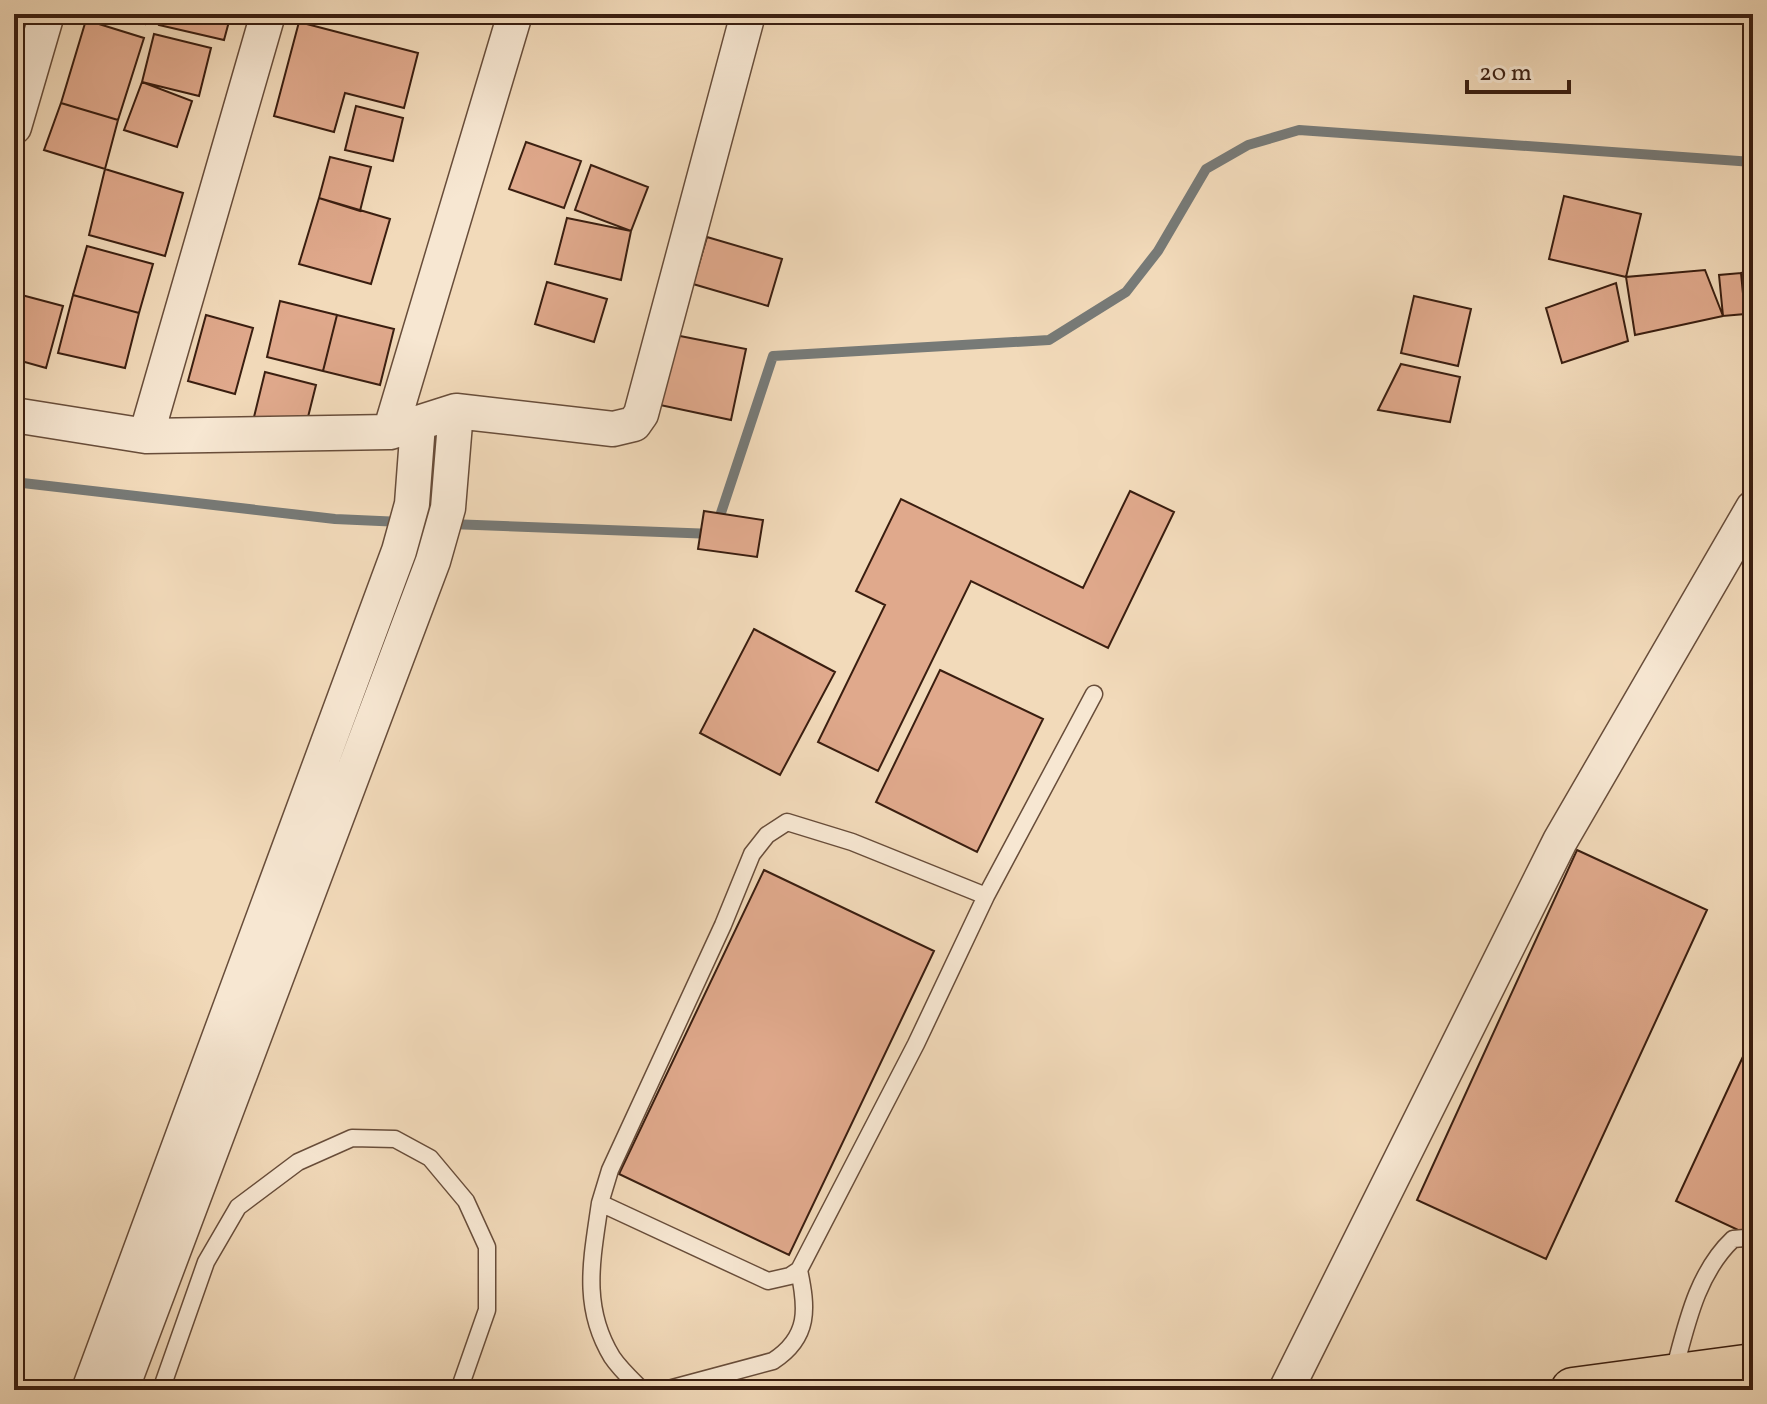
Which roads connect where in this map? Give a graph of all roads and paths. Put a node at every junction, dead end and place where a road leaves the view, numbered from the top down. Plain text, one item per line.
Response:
1 (47, 14) edge
2 (268, 14) edge
3 (515, 14) edge
4 (748, 14) edge
5 (14, 127) edge
6 (456, 411) junction
7 (14, 415) edge
8 (404, 428) junction
9 (146, 436) junction
10 (1753, 508) edge
11 (1094, 694) dead end
12 (986, 896) junction
13 (600, 1203) junction
14 (1753, 1242) edge
15 (799, 1270) junction
16 (1753, 1366) edge
17 (1672, 1377) junction
18 (89, 1390) edge
19 (121, 1390) edge
20 (161, 1390) edge
21 (459, 1390) edge
22 (642, 1390) edge
23 (665, 1390) edge
24 (1286, 1390) edge
25 (1573, 1390) edge

1 - 5 street
2 - 9 street
3 - 8 street
4 - 6 street
6 - 8 street
6 - 19 street
7 - 9 street
8 - 9 street
8 - 18 street
10 - 24 street
11 - 12 lane
12 - 13 lane
12 - 15 lane
13 - 15 lane
13 - 22 lane
14 - 17 lane
15 - 23 lane
16 - 17 highway
17 - 25 highway
20 - 21 lane

